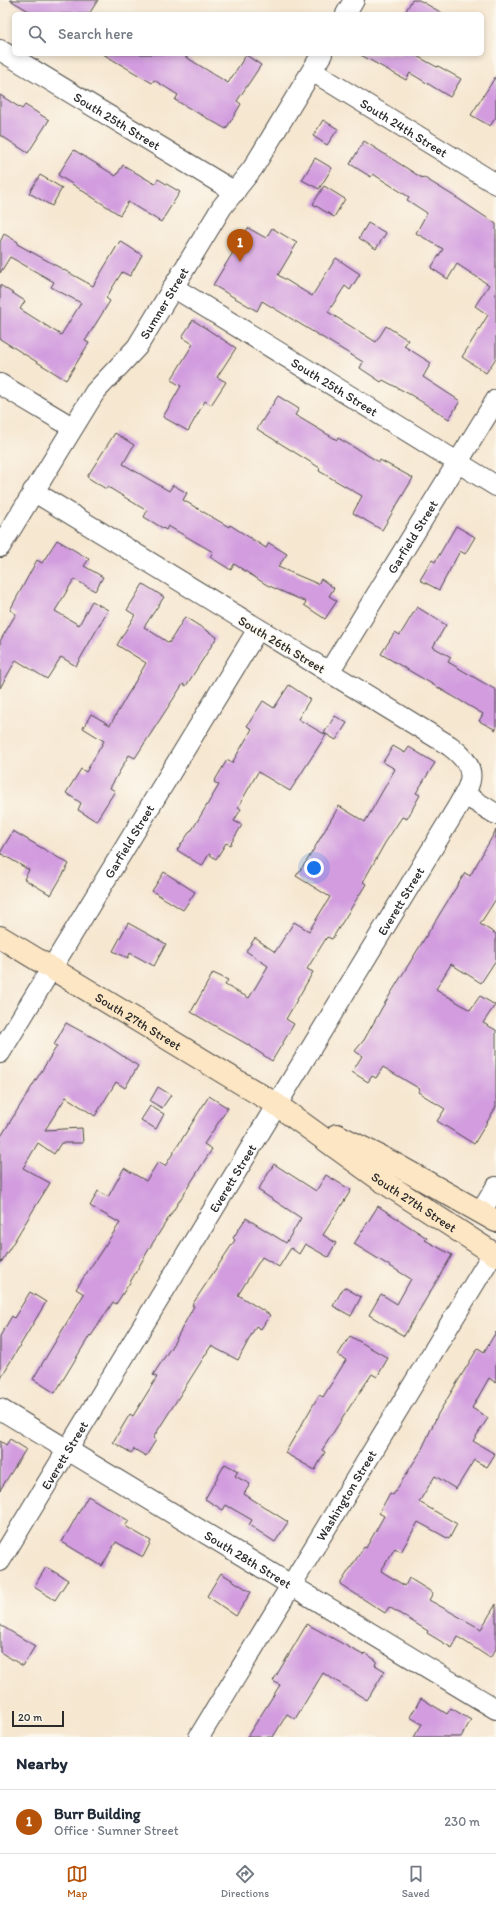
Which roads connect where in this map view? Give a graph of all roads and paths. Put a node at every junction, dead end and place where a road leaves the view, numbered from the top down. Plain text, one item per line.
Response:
1 (354, 0) edge
2 (347, 12) edge
3 (0, 50) edge
4 (317, 62) edge
5 (496, 184) edge
6 (235, 192) junction
7 (173, 287) junction
8 (0, 384) edge
9 (496, 400) edge
10 (72, 427) junction
11 (458, 462) junction
12 (496, 486) edge
13 (34, 491) junction
14 (0, 546) edge
15 (258, 629) junction
16 (329, 672) junction
17 (465, 795) junction
18 (496, 814) edge
19 (0, 937) edge
20 (52, 968) junction
21 (0, 1053) edge
22 (276, 1105) junction
23 (496, 1187) edge
24 (488, 1216) edge
25 (495, 1254) edge
26 (0, 1409) edge
27 (67, 1450) junction
28 (0, 1561) edge
29 (291, 1585) junction
30 (496, 1709) edge
31 (200, 1737) edge

1 - 2 street
3 - 6 street, South 25th Street
4 - 5 street, South 24th Street
4 - 6 street, Sumner Street
6 - 7 street, Sumner Street
7 - 10 street, Sumner Street
7 - 11 street, South 25th Street
8 - 10 street
9 - 11 street, Garfield Street
10 - 13 street, Sumner Street
11 - 12 street, South 25th Street
11 - 16 street, Garfield Street
13 - 14 street, Sumner Street
13 - 15 street, South 26th Street
15 - 16 street, South 26th Street
15 - 20 street, Garfield Street
16 - 17 street, South 26th Street
17 - 18 street
17 - 22 street, Everett Street
19 - 20 main road, South 27th Street
20 - 21 street, Garfield Street
20 - 22 main road, South 27th Street
22 - 24 main road, South 27th Street
22 - 25 main road, South 27th Street
22 - 27 street, Everett Street
23 - 24 street
25 - 29 street, Washington Street
26 - 27 street, South 28th Street
27 - 28 street, Everett Street
27 - 29 street, South 28th Street
29 - 30 street, South 28th Street
29 - 31 street, Washington Street

